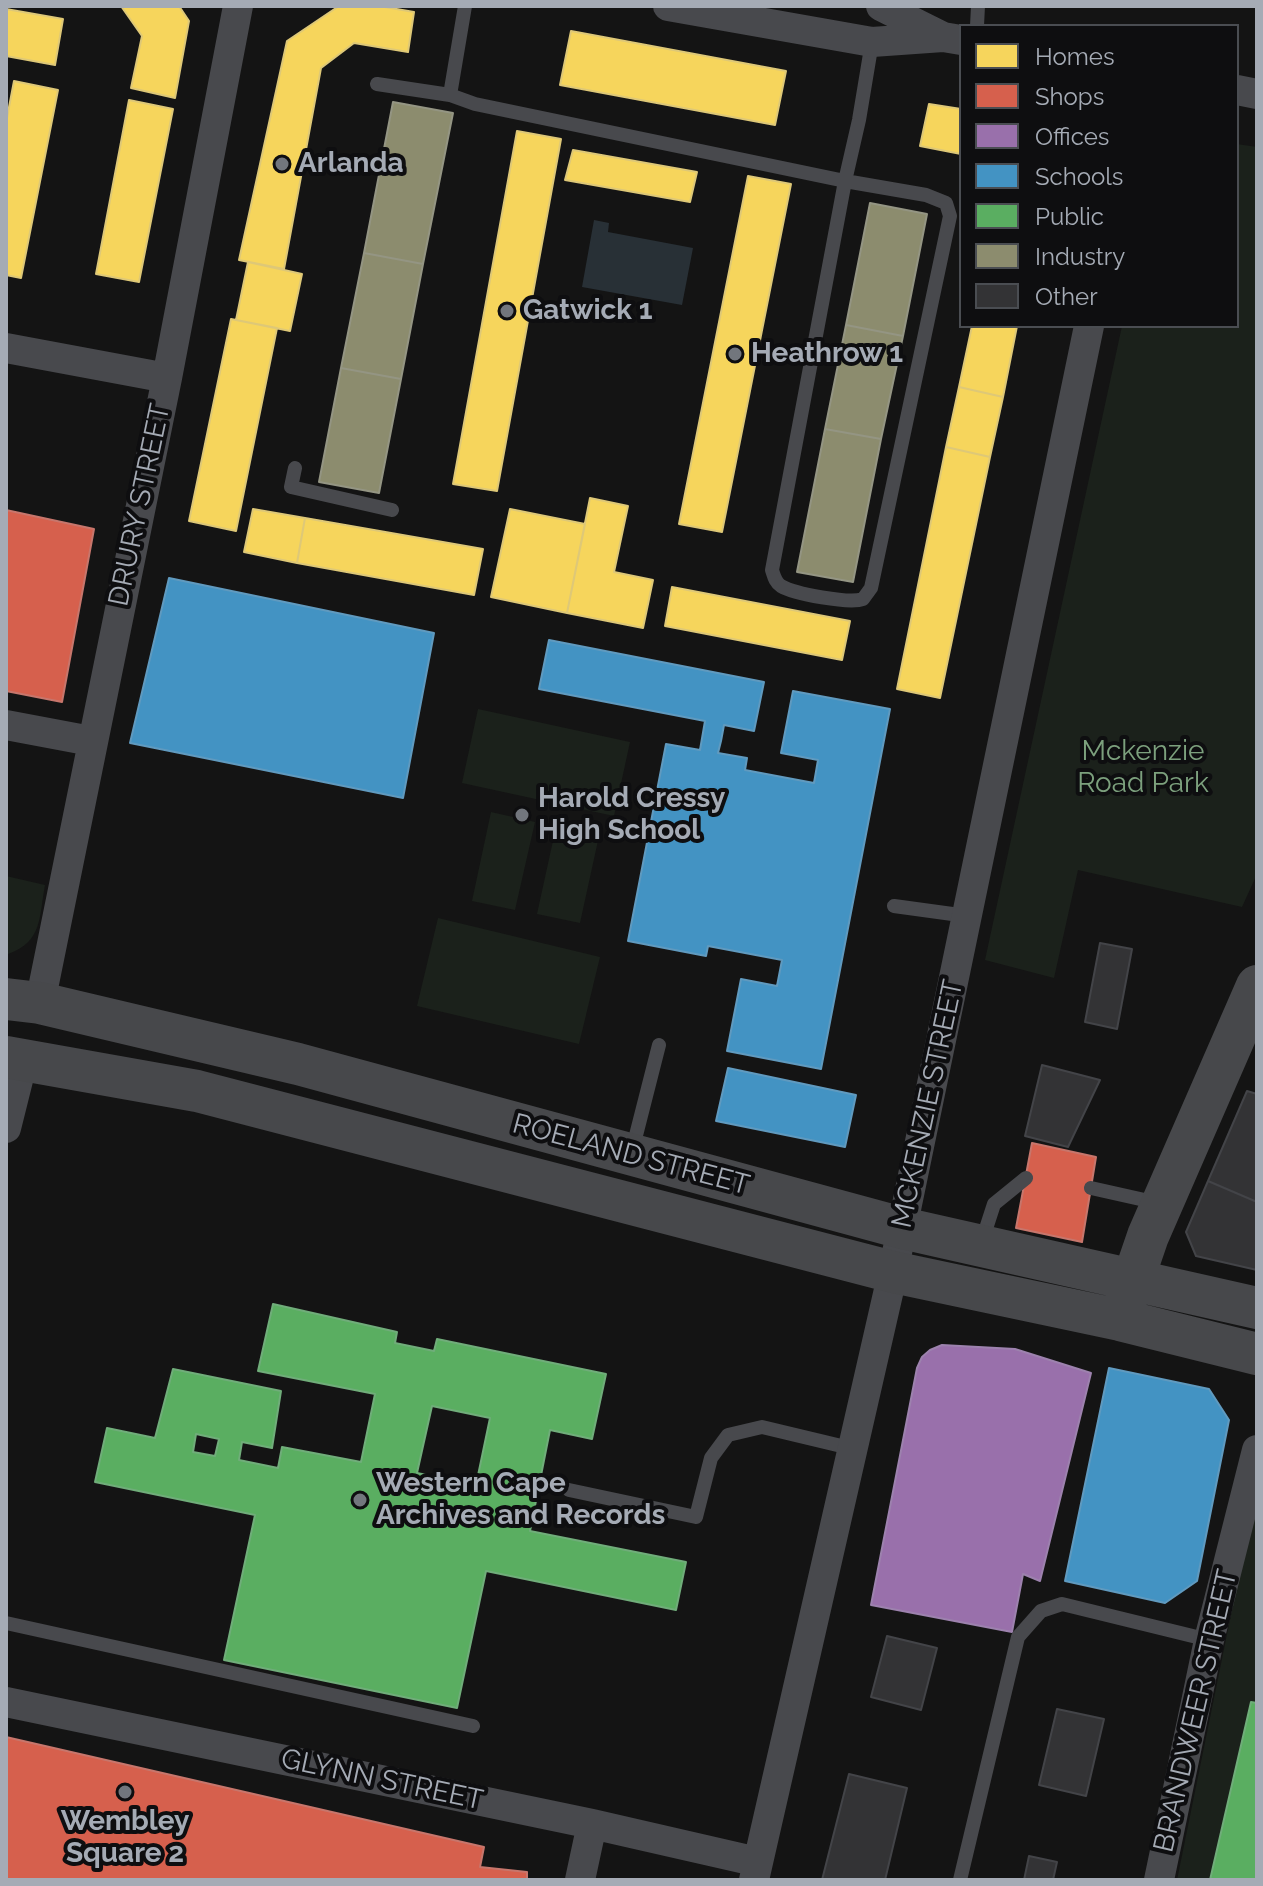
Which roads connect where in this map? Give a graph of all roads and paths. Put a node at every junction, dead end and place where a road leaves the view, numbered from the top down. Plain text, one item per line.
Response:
1 (238, 6) edge
2 (465, 6) edge
3 (668, 6) edge
4 (881, 6) edge
5 (952, 39) edge
6 (872, 42) junction
7 (377, 84) dead end
8 (450, 95) junction
9 (845, 181) junction
10 (1089, 328) edge
11 (6, 348) edge
12 (167, 378) junction
13 (295, 468) dead end
14 (392, 510) dead end
15 (6, 725) edge
16 (91, 741) junction
17 (894, 906) dead end
18 (967, 916) junction
19 (1257, 986) edge
20 (23, 1001) edge
21 (659, 1045) dead end
22 (15, 1059) edge
23 (6, 1128) edge
24 (631, 1156) junction
25 (1026, 1178) dead end
26 (1091, 1188) dead end
27 (1162, 1204) junction
28 (902, 1228) junction
29 (980, 1246) junction
30 (893, 1272) junction
31 (1133, 1279) junction
32 (1257, 1308) edge
33 (1120, 1320) junction
34 (1257, 1354) edge
35 (855, 1449) junction
36 (1257, 1450) edge
37 (569, 1490) dead end
38 (6, 1623) edge
39 (1209, 1640) junction
40 (6, 1702) edge
41 (473, 1726) dead end
42 (592, 1824) junction
43 (756, 1871) edge
44 (580, 1880) edge
45 (960, 1880) edge
46 (1159, 1880) edge

1 - 12 street, DRURY STREET
2 - 8 lane
3 - 6 street
4 - 5 street
5 - 6 street
6 - 9 lane
7 - 8 lane
8 - 9 lane
9 - 9 lane
10 - 18 street, MCKENZIE STREET
11 - 12 street
12 - 16 street, DRURY STREET
13 - 14 lane
15 - 16 street
16 - 20 street, DRURY STREET
17 - 18 lane
18 - 28 street, MCKENZIE STREET
19 - 27 main road
20 - 24 main road, ROELAND STREET
21 - 24 lane
22 - 23 street
22 - 30 main road, ROELAND STREET
24 - 28 main road, ROELAND STREET
25 - 29 lane
26 - 27 lane
27 - 31 main road
28 - 29 main road, ROELAND STREET
28 - 30 street, MCKENZIE STREET
29 - 31 main road, ROELAND STREET
30 - 33 main road, ROELAND STREET
30 - 35 street, MCKENZIE STREET
31 - 32 main road, ROELAND STREET
31 - 33 main road
33 - 34 main road, ROELAND STREET
35 - 37 lane
35 - 43 street, MCKENZIE STREET
36 - 39 street, BRANDWEER STREET
38 - 41 lane
39 - 45 lane
39 - 46 street, BRANDWEER STREET
40 - 42 street, GLYNN STREET
42 - 43 street, GLYNN STREET
42 - 44 street

